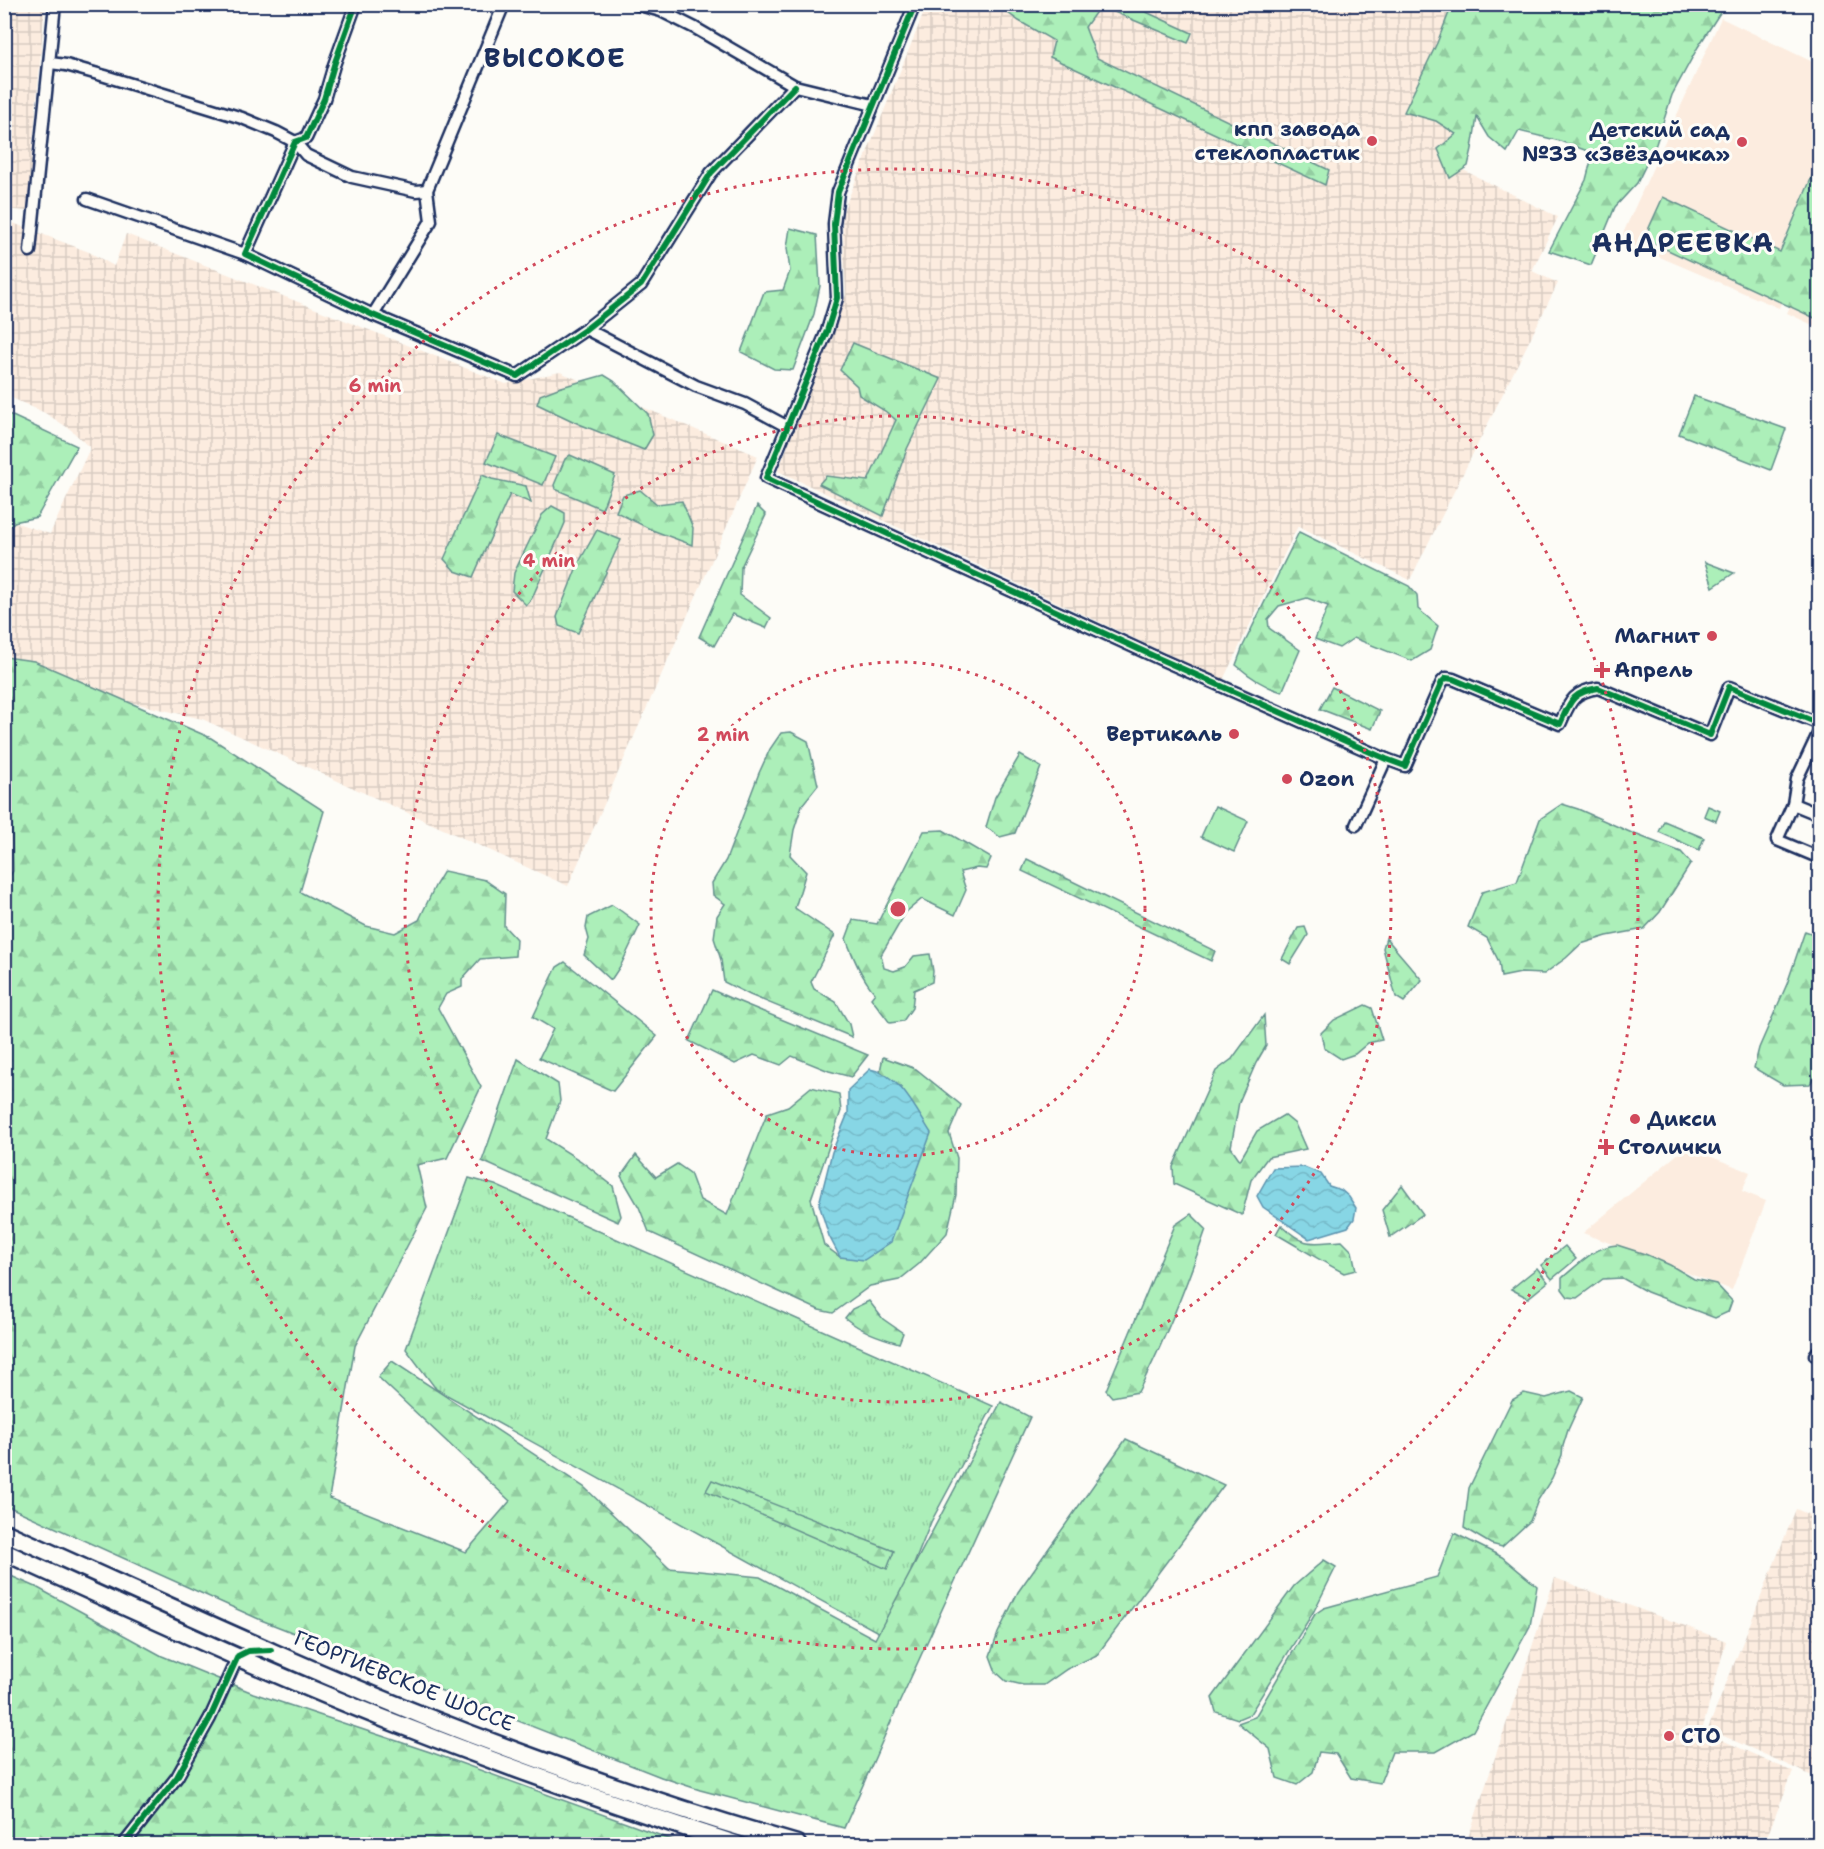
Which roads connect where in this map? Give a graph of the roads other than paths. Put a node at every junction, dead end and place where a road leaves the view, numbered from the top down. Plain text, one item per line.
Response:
1 (56, 4) edge
2 (356, 4) edge
3 (504, 4) edge
4 (636, 4) edge
5 (915, 4) edge
6 (663, 8) edge
7 (50, 63) junction
8 (795, 86) junction
9 (873, 105) junction
10 (295, 142) junction
11 (427, 190) junction
12 (87, 199) dead end
13 (30, 251) dead end
14 (245, 254) junction
15 (373, 315) junction
16 (586, 329) junction
17 (788, 427) junction
18 (1820, 724) edge
19 (1820, 730) edge
20 (1386, 759) junction
21 (1793, 804) junction
22 (1820, 815) edge
23 (1356, 825) dead end
24 (1820, 858) edge
25 (4, 1532) edge
26 (4, 1552) edge
27 (271, 1650) junction
28 (238, 1656) junction
29 (124, 1845) edge
30 (736, 1845) edge
31 (797, 1845) edge

1 - 7 street
2 - 10 street
3 - 11 street
4 - 6 street
5 - 9 street
6 - 8 street
7 - 10 street
7 - 13 street
8 - 9 street
8 - 16 street
9 - 17 street
10 - 11 street
10 - 14 street
11 - 15 street
12 - 14 street
14 - 15 street
15 - 16 street
16 - 17 street
17 - 20 street
18 - 20 street
19 - 21 street
20 - 23 street
21 - 22 street
21 - 24 street
25 - 27 main road, ГЕОРГИЕВСКОЕ ШОССЕ
26 - 28 main road, ГЕОРГИЕВСКОЕ ШОССЕ
27 - 28 street
27 - 31 main road, ГЕОРГИЕВСКОЕ ШОССЕ
28 - 29 street
28 - 30 main road, ГЕОРГИЕВСКОЕ ШОССЕ

